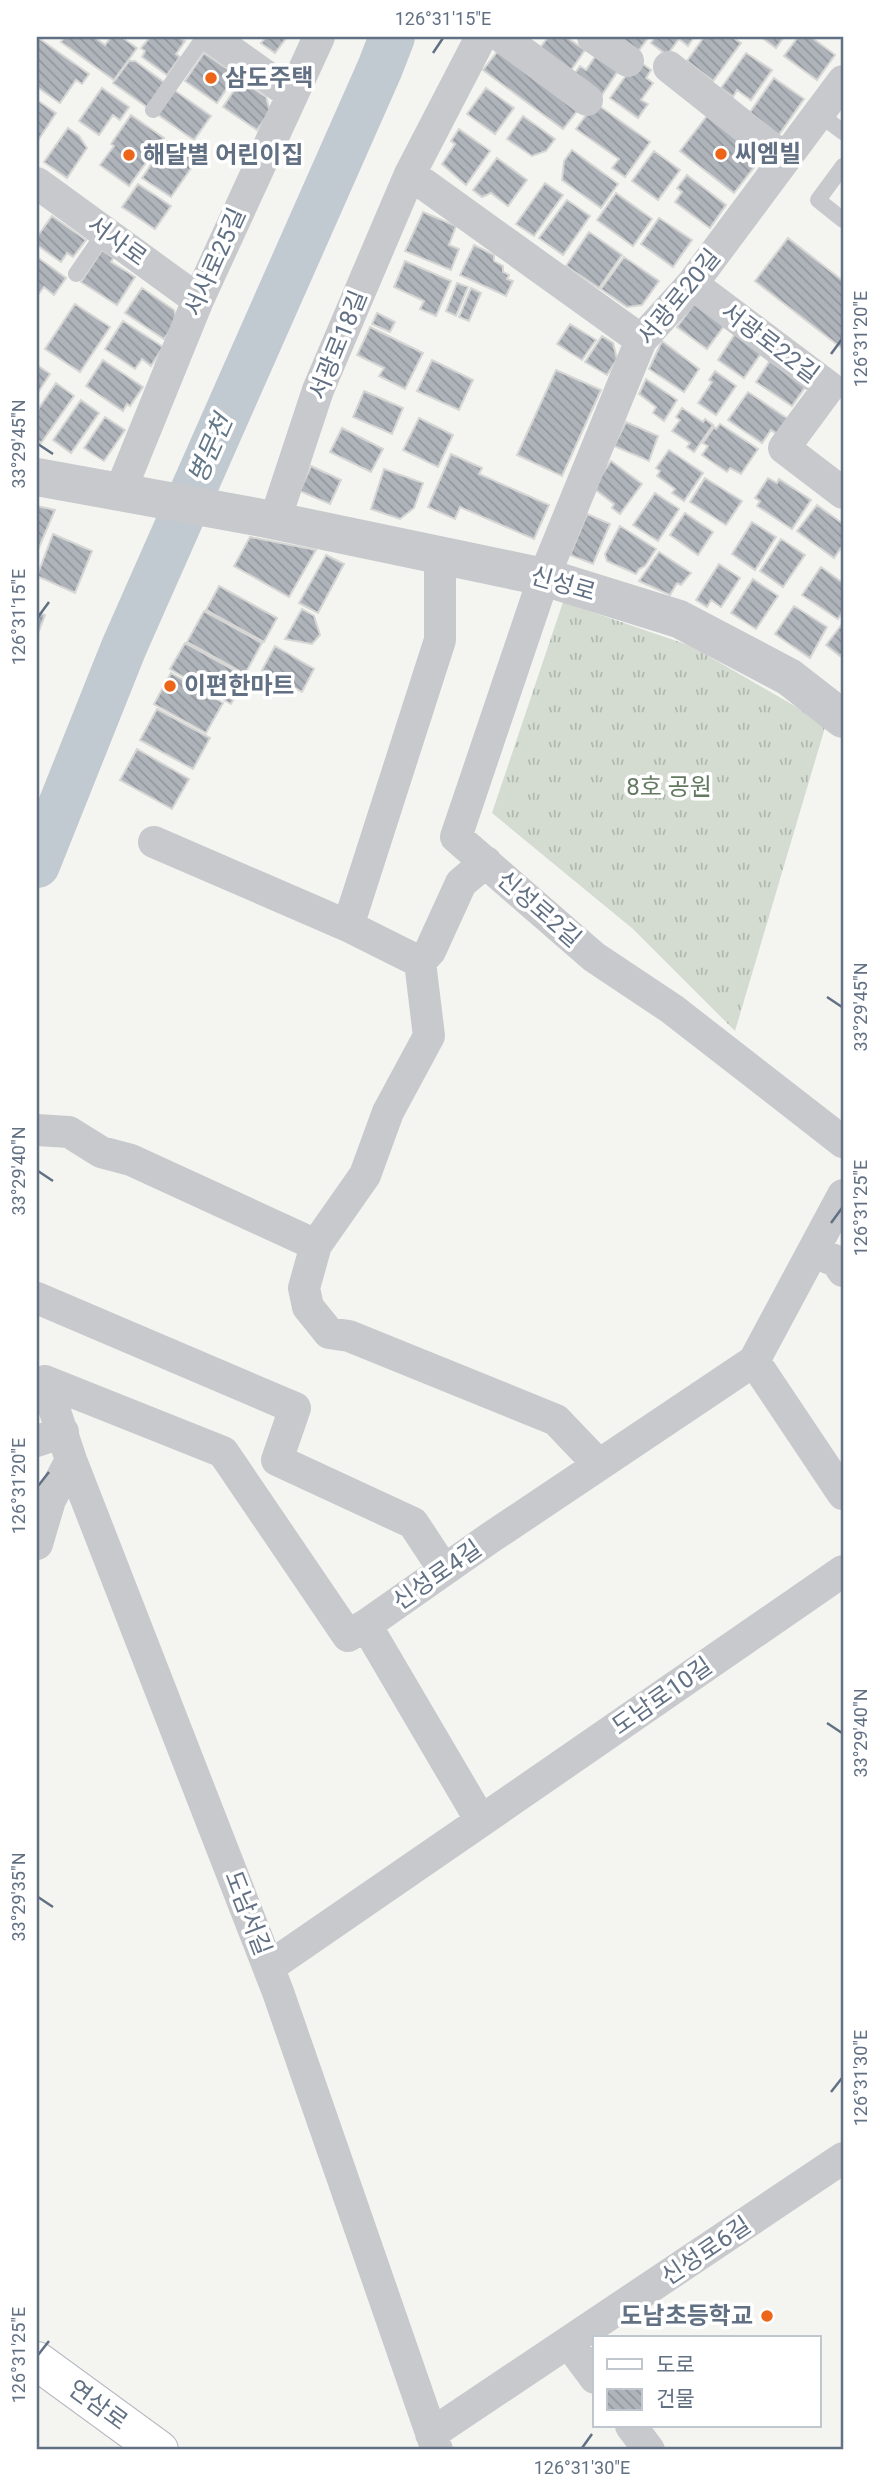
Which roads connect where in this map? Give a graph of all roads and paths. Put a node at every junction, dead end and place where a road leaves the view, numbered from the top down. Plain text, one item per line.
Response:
1 (204, 37) edge
2 (211, 37) edge
3 (319, 37) edge
4 (481, 37) edge
5 (502, 37) edge
6 (593, 37) edge
7 (628, 61) dead end
8 (668, 67) dead end
9 (843, 81) edge
10 (291, 94) junction
11 (587, 100) dead end
12 (153, 110) dead end
13 (831, 123) edge
14 (785, 159) junction
15 (843, 166) edge
16 (410, 174) junction
17 (37, 183) edge
18 (843, 220) edge
19 (104, 232) junction
20 (76, 274) dead end
21 (692, 284) junction
22 (198, 300) junction
23 (641, 340) junction
24 (37, 477) edge
25 (843, 493) edge
26 (137, 494) junction
27 (266, 519) junction
28 (440, 555) junction
29 (544, 577) junction
30 (843, 719) edge
31 (154, 842) dead end
32 (486, 862) junction
33 (348, 926) junction
34 (420, 962) junction
35 (37, 1130) edge
36 (843, 1142) edge
37 (843, 1195) edge
38 (316, 1245) junction
39 (813, 1252) junction
40 (843, 1271) edge
41 (37, 1298) edge
42 (754, 1361) junction
43 (57, 1444) edge
44 (599, 1465) junction
45 (843, 1494) edge
46 (37, 1544) edge
47 (444, 1570) junction
48 (843, 1571) edge
49 (366, 1625) junction
50 (481, 1821) junction
51 (268, 1966) junction
52 (843, 2158) edge
53 (569, 2343) junction
54 (37, 2361) edge
55 (593, 2375) edge
56 (632, 2428) edge
57 (434, 2442) edge
58 (159, 2450) edge
59 (649, 2450) edge

1 - 12 lane
2 - 10 street
3 - 10 street, 서사로25길
4 - 16 street, 서광로18길
5 - 11 street
6 - 7 street
8 - 14 street
9 - 13 street, 서광로20길
10 - 22 street, 서사로25길
13 - 14 street, 서광로20길
14 - 21 street, 서광로20길
15 - 18 lane
16 - 23 street
16 - 27 street, 서광로18길
17 - 19 street, 서사로
19 - 20 lane
19 - 22 street, 서사로
21 - 23 street, 서광로20길
21 - 25 street, 서광로22길
22 - 26 street, 서사로25길
23 - 29 street, 서광로20길
24 - 26 street
26 - 27 street, 신성로
27 - 28 street, 신성로
28 - 29 street, 신성로
28 - 33 street
29 - 30 street, 신성로
29 - 32 street, 신성로2길
31 - 33 street
32 - 34 street
32 - 36 street, 신성로2길
33 - 34 street
34 - 38 street
35 - 38 street
37 - 39 street, 신성로4길
38 - 44 street
39 - 40 street
39 - 42 street, 신성로4길
41 - 47 street
42 - 44 street, 신성로4길
42 - 45 street
43 - 46 street
43 - 49 street, 도남서길
43 - 51 street, 도남서길
44 - 47 street, 신성로4길
47 - 49 street, 신성로4길
48 - 50 street, 도남로10길
49 - 50 street, 신성로4길
50 - 51 street
51 - 57 street, 도남서길
52 - 53 street, 신성로6길
53 - 55 street
53 - 57 street, 신성로6길
54 - 58 main road, 연삼로
56 - 59 street

